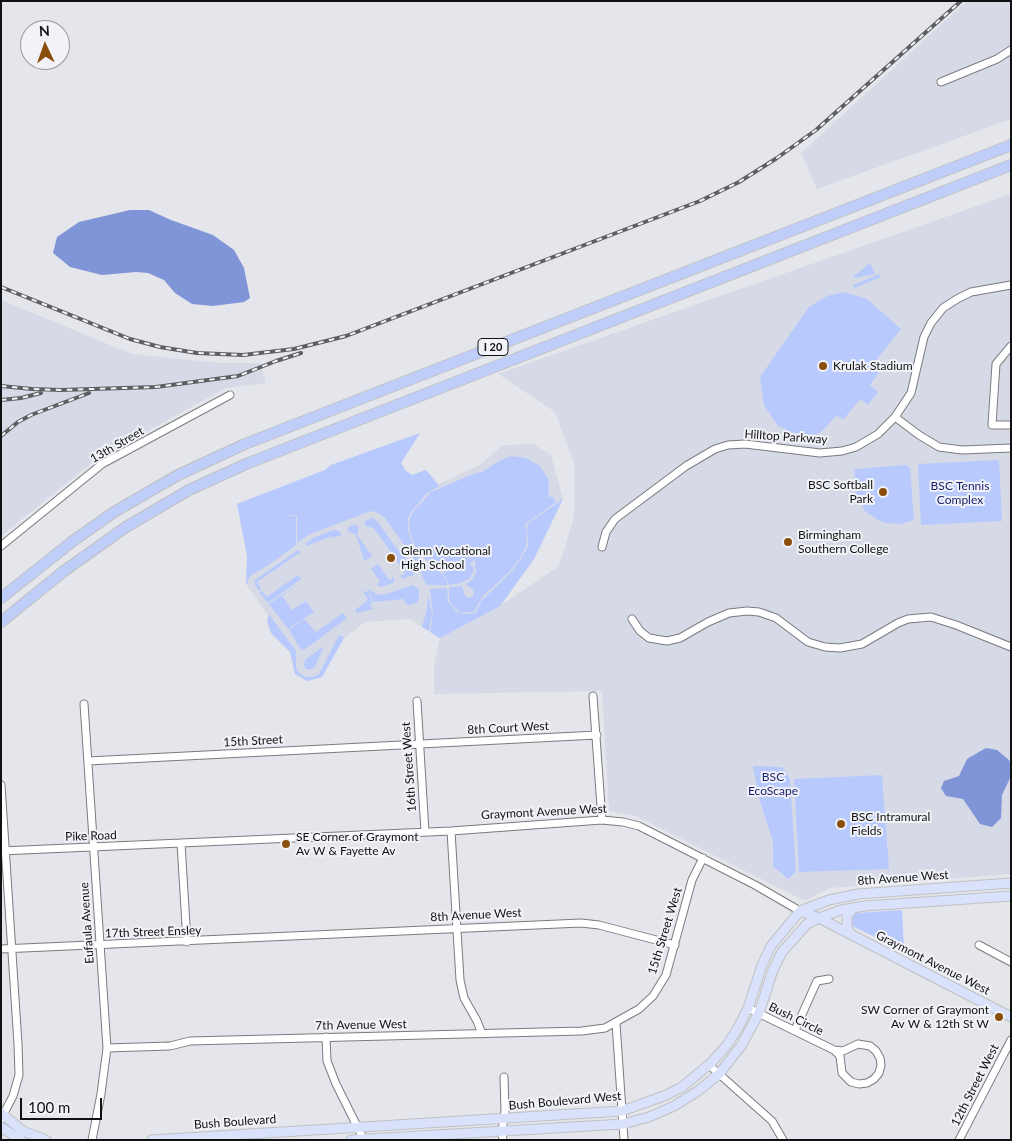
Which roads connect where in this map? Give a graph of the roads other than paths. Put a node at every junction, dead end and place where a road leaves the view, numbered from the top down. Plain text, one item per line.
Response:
1 (1011, 50) edge
2 (941, 82) dead end
3 (1011, 145) edge
4 (1011, 165) edge
5 (1011, 285) edge
6 (1011, 346) edge
7 (230, 395) dead end
8 (896, 417) junction
9 (1011, 425) edge
10 (1011, 448) edge
11 (1, 546) edge
12 (602, 546) dead end
13 (1, 598) edge
14 (632, 620) dead end
15 (1, 622) edge
16 (1011, 647) edge
17 (593, 696) dead end
18 (417, 701) dead end
19 (84, 704) dead end
20 (597, 735) junction
21 (419, 744) junction
22 (88, 761) junction
23 (1, 785) edge
24 (602, 820) junction
25 (451, 831) junction
26 (425, 832) junction
27 (181, 844) junction
28 (93, 848) junction
29 (4, 851) edge
30 (703, 858) junction
31 (1011, 883) edge
32 (1011, 896) edge
33 (853, 908) junction
34 (800, 911) junction
35 (819, 918) junction
36 (457, 929) junction
37 (851, 934) junction
38 (276, 938) joint
39 (187, 942) junction
40 (979, 944) dead end
41 (100, 945) junction
42 (675, 945) junction
43 (1, 949) edge
44 (12, 949) junction
45 (1011, 962) edge
46 (829, 978) dead end
47 (748, 1008) junction
48 (759, 1013) junction
49 (1011, 1017) edge
50 (616, 1023) junction
51 (795, 1030) junction
52 (482, 1034) junction
53 (326, 1037) junction
54 (1011, 1040) edge
55 (107, 1048) junction
56 (834, 1050) junction
57 (709, 1065) junction
58 (719, 1074) junction
59 (504, 1077) dead end
60 (622, 1111) junction
61 (2, 1116) edge
62 (504, 1119) junction
63 (623, 1124) junction
64 (1, 1127) edge
65 (356, 1127) junction
66 (290, 1135) edge
67 (502, 1136) edge
68 (364, 1139) edge
69 (21, 1140) edge
70 (46, 1140) edge
71 (92, 1140) edge
72 (152, 1140) edge
73 (351, 1140) edge
74 (624, 1140) edge
75 (783, 1140) edge
76 (959, 1140) edge

1 - 2 street
3 - 13 highway, I 20
4 - 15 highway, I 20
5 - 8 street, Hilltop Parkway
6 - 9 street
7 - 11 street, 13th Street
8 - 10 street
8 - 12 street, Hilltop Parkway
14 - 16 street
17 - 20 street
18 - 21 street, 16th Street West
19 - 22 street, Eufaula Avenue
20 - 21 street, 8th Court West
20 - 24 street
21 - 22 street, 15th Street
21 - 26 street, 16th Street West
22 - 28 street, Eufaula Avenue
23 - 29 street
24 - 25 street, Graymont Avenue West
24 - 30 street, Graymont Avenue West
25 - 26 street, Graymont Avenue West
25 - 36 street
26 - 27 street, Graymont Avenue West
27 - 28 street, Pike Road
27 - 39 street
28 - 29 street, Pike Road
28 - 41 street, Eufaula Avenue
29 - 44 street
30 - 34 street, Graymont Avenue West
30 - 42 street, 15th Street West
31 - 34 main road, 8th Avenue West
32 - 33 main road, 8th Avenue West
33 - 35 main road, 8th Avenue West
33 - 37 main road
34 - 35 main road, Graymont Avenue West
34 - 47 main road, Bush Boulevard West
35 - 37 main road, Graymont Avenue West
35 - 48 main road, Bush Boulevard West
36 - 38 street, 8th Avenue West
36 - 42 street, 8th Avenue West
36 - 52 street
37 - 49 main road, Graymont Avenue West
38 - 39 street, 17th Street Ensley
39 - 41 street, 17th Street Ensley
40 - 45 street
41 - 44 street, 17th Street Ensley
41 - 55 street, Eufaula Avenue
42 - 50 street, 15th Street West
43 - 44 street, 17th Street Ensley
44 - 61 street
46 - 51 street
47 - 48 street, Bush Circle
47 - 57 main road, Bush Boulevard West
48 - 51 street, Bush Circle
48 - 58 main road, Bush Boulevard West
50 - 52 street, 7th Avenue West
50 - 60 street
51 - 56 street, Bush Circle
52 - 53 street, 7th Avenue West
53 - 55 street, 7th Avenue West
53 - 65 street
54 - 76 street, 12th Street West
55 - 71 street, Eufaula Avenue
56 - 56 street
57 - 58 street
57 - 60 main road, Bush Boulevard West
58 - 63 main road, Bush Boulevard West
58 - 75 street
59 - 62 street
60 - 62 main road, Bush Boulevard West
60 - 63 street
61 - 70 main road
62 - 65 main road, Bush Boulevard West
62 - 67 street
63 - 67 main road, Bush Boulevard West
63 - 74 street
64 - 69 main road
65 - 66 main road, Bush Boulevard West
65 - 68 street
66 - 72 main road, Bush Boulevard
67 - 68 main road, Bush Boulevard West
68 - 73 main road, Bush Boulevard West

